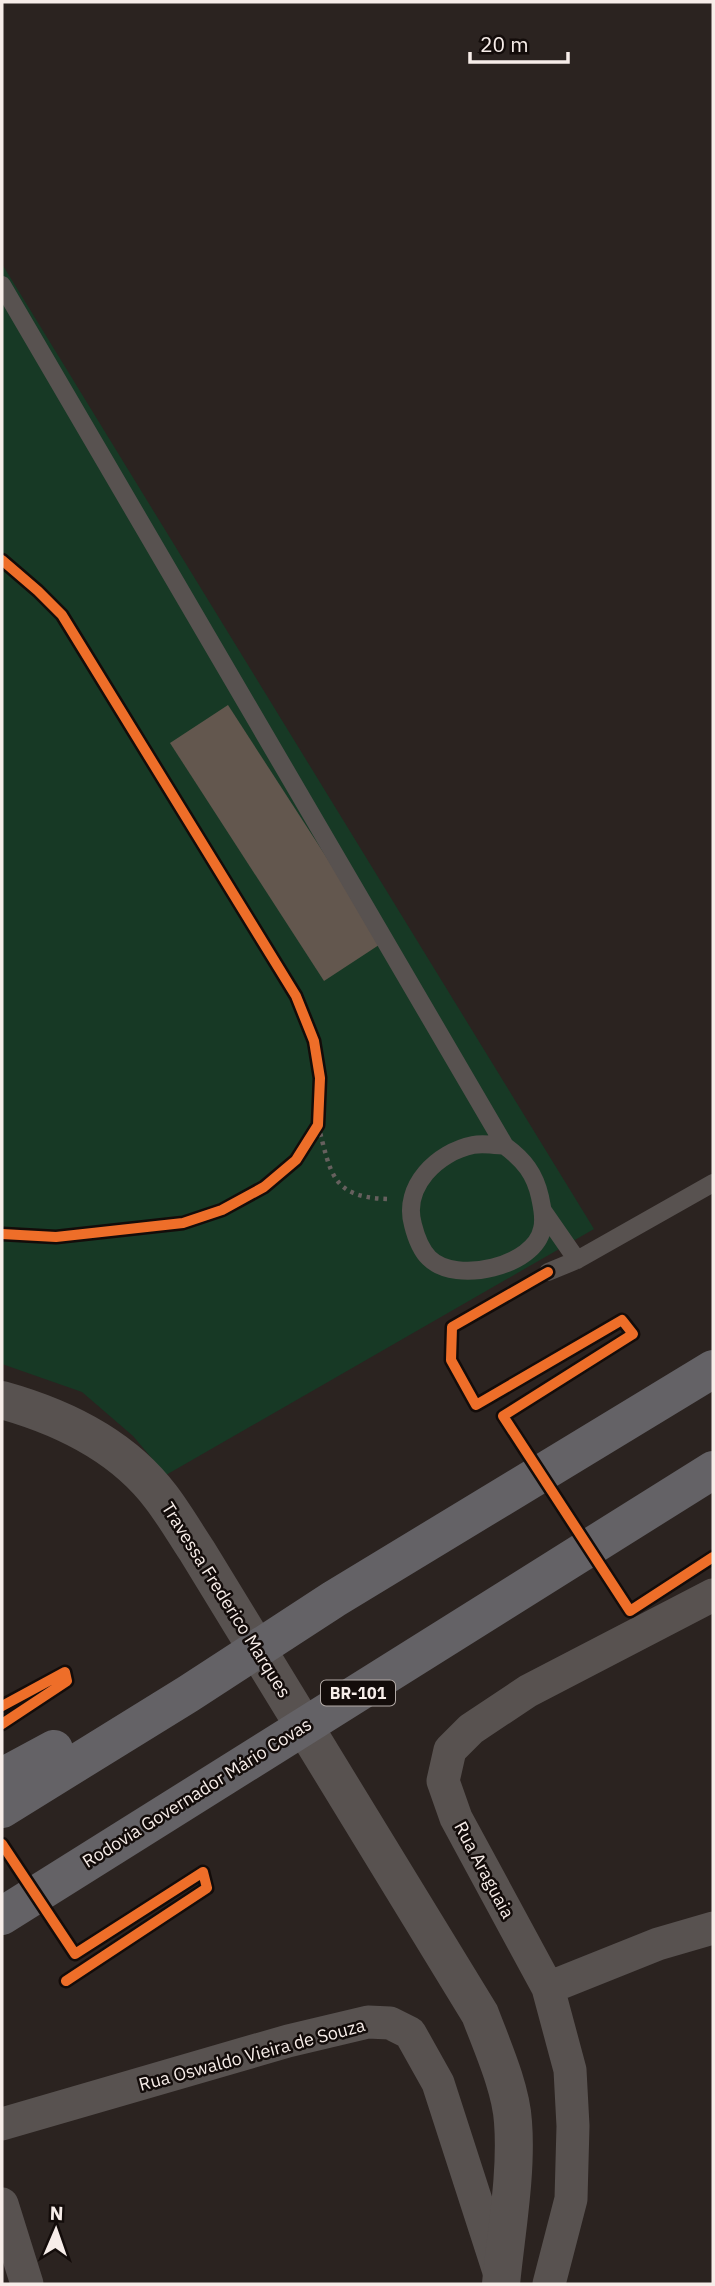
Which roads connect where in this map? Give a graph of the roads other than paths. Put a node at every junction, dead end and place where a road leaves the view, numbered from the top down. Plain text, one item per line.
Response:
1 (2, 285) edge
2 (505, 1146) junction
3 (713, 1183) edge
4 (543, 1211) junction
5 (577, 1259) junction
6 (548, 1272) dead end
7 (713, 1369) edge
8 (2, 1401) edge
9 (713, 1470) edge
10 (713, 1595) edge
11 (188, 1694) junction
12 (2, 1777) edge
13 (2, 1809) edge
14 (2, 1916) edge
15 (713, 1928) edge
16 (548, 1988) junction
17 (2, 2124) edge
18 (2, 2204) edge
19 (505, 2283) edge
20 (27, 2284) edge
21 (549, 2284) edge

1 - 2 lane
2 - 4 lane
2 - 4 lane
3 - 5 lane
4 - 5 lane
5 - 6 lane
7 - 11 highway
8 - 19 main road, Travessa Frederico Marques
9 - 14 highway, Rodovia Governador Mário Covas / BR-101
10 - 16 street, Rua Araguaia
11 - 12 highway
11 - 13 highway
15 - 16 street
16 - 21 street, Rua Araguaia
17 - 19 street, Rua Oswaldo Vieira de Souza
18 - 20 street

